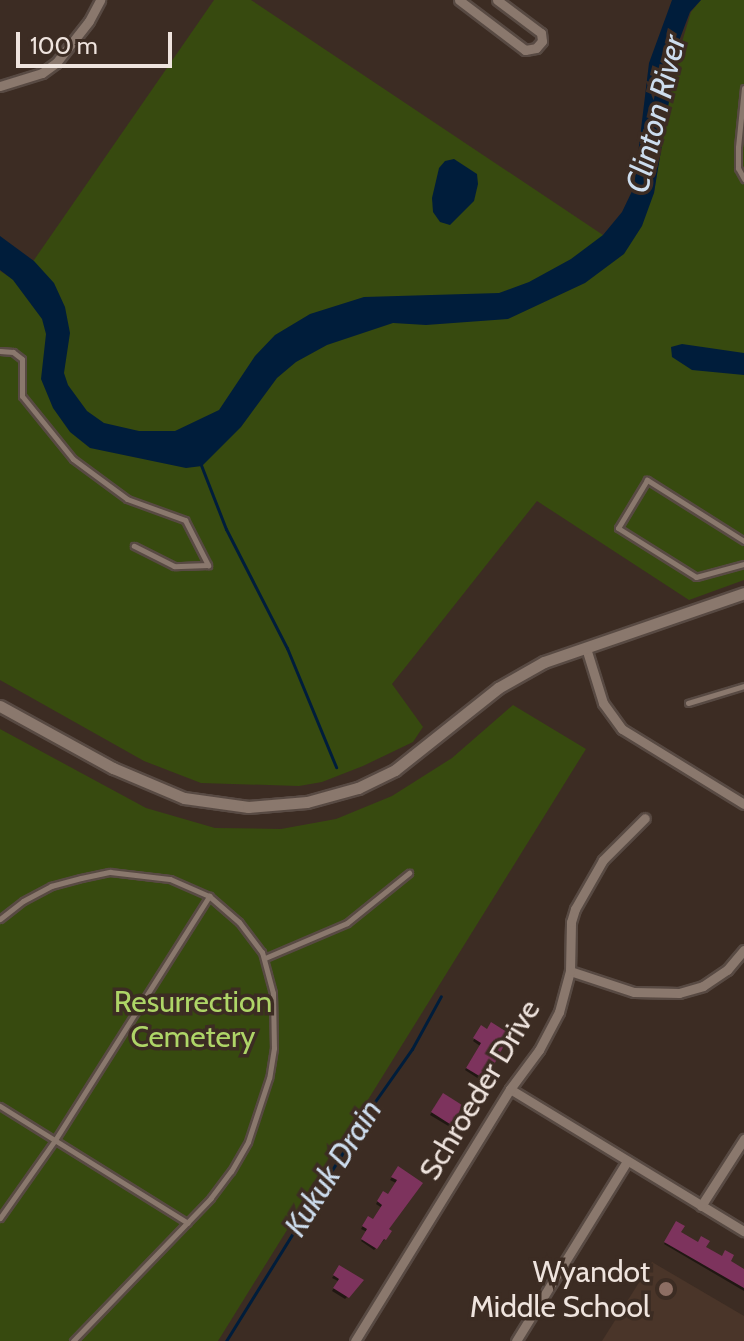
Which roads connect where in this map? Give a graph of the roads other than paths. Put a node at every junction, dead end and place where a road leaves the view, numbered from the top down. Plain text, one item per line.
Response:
1 (100, 0) edge
2 (459, 0) edge
3 (497, 0) edge
4 (0, 86) edge
5 (744, 88) edge
6 (744, 179) edge
7 (0, 351) edge
8 (744, 541) edge
9 (134, 546) dead end
10 (744, 566) edge
11 (744, 593) edge
12 (586, 648) junction
13 (744, 686) edge
14 (688, 703) dead end
15 (0, 706) edge
16 (744, 804) edge
17 (645, 818) dead end
18 (409, 873) dead end
19 (209, 896) junction
20 (0, 919) edge
21 (744, 950) edge
22 (265, 958) junction
23 (570, 971) junction
24 (510, 1089) junction
25 (0, 1106) edge
26 (744, 1139) edge
27 (55, 1140) junction
28 (627, 1161) junction
29 (701, 1206) junction
30 (0, 1218) edge
31 (188, 1223) junction
32 (744, 1231) edge
33 (73, 1341) edge
34 (355, 1341) edge
35 (516, 1341) edge

1 - 4 street
2 - 3 street
5 - 6 lane
7 - 9 lane
8 - 10 lane
11 - 12 street
12 - 15 street
12 - 16 street
13 - 14 lane
17 - 23 street, Schroeder Drive
18 - 22 lane
19 - 20 lane
19 - 22 lane
19 - 27 lane
21 - 23 street
22 - 31 lane
23 - 24 street, Schroeder Drive
24 - 28 street
24 - 34 street, Schroeder Drive
25 - 27 lane
26 - 29 street
27 - 30 lane
27 - 31 lane
28 - 29 street
28 - 35 street
29 - 32 street
31 - 33 lane

